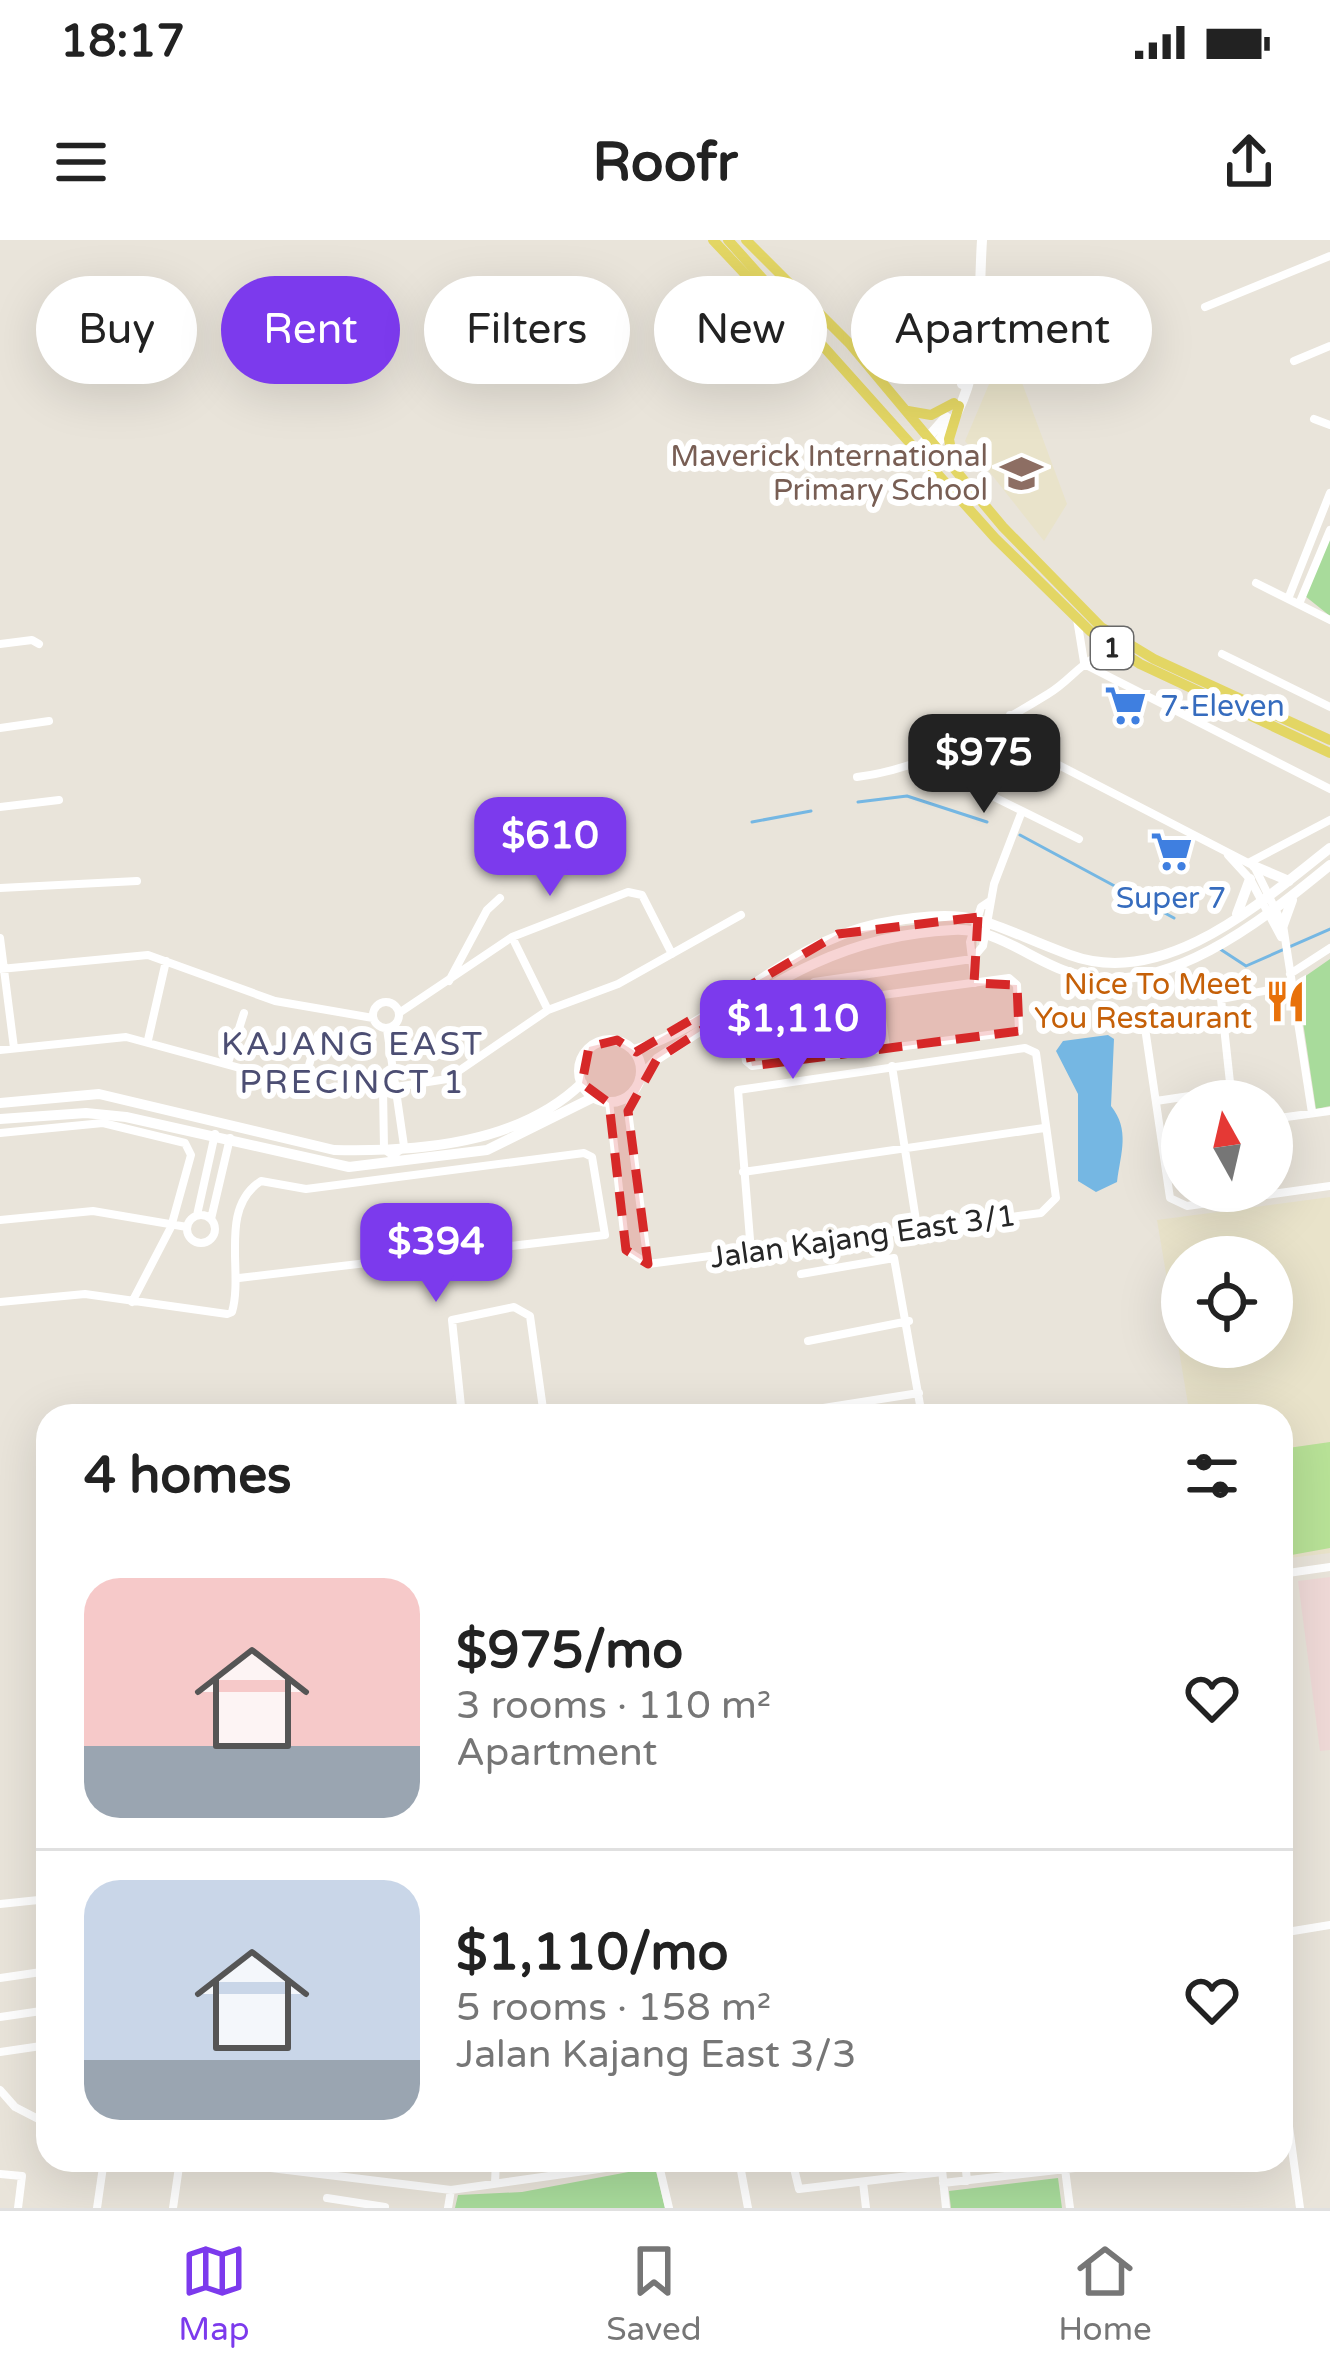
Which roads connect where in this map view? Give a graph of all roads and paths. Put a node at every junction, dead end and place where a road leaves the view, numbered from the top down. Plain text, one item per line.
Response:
1 (713, 240) edge
2 (728, 240) edge
3 (746, 240) edge
4 (982, 240) edge
5 (1330, 256) edge
6 (747, 276) edge
7 (762, 276) edge
8 (1205, 307) dead end
9 (1330, 346) edge
10 (827, 347) edge
11 (1294, 361) dead end
12 (957, 405) junction
13 (905, 410) junction
14 (1314, 419) dead end
15 (1330, 425) edge
16 (932, 444) junction
17 (920, 454) junction
18 (956, 471) junction
19 (1330, 493) edge
20 (1330, 530) edge
21 (1256, 583) dead end
22 (1288, 599) junction
23 (1299, 604) junction
24 (1077, 619) junction
25 (1330, 620) edge
26 (36, 642) dead end
27 (0, 644) edge
28 (1118, 652) junction
29 (1222, 654) dead end
30 (1084, 664) junction
31 (1330, 707) edge
32 (1010, 715) junction
33 (49, 721) dead end
34 (0, 728) edge
35 (987, 728) junction
36 (1330, 740) edge
37 (1010, 741) junction
38 (1330, 753) edge
39 (857, 777) dead end
40 (1330, 789) edge
41 (59, 800) dead end
42 (0, 807) edge
43 (1022, 811) junction
44 (1330, 820) edge
45 (1079, 839) dead end
46 (1221, 848) junction
47 (1330, 848) edge
48 (1268, 854) junction
49 (1330, 865) edge
50 (1251, 869) junction
51 (1270, 874) junction
52 (137, 881) dead end
53 (1288, 881) junction
54 (0, 889) edge
55 (1297, 892) junction
56 (500, 898) dead end
57 (1266, 898) junction
58 (1273, 910) junction
59 (987, 911) junction
60 (741, 915) dead end
61 (1235, 917) junction
62 (1283, 936) junction
63 (512, 937) junction
64 (0, 938) edge
65 (978, 938) junction
66 (1330, 948) edge
67 (672, 954) junction
68 (972, 959) junction
69 (166, 961) junction
70 (3, 969) edge
71 (1290, 974) junction
72 (448, 982) junction
73 (975, 983) junction
74 (1291, 986) junction
75 (879, 996) junction
76 (812, 1004) junction
77 (739, 1006) junction
78 (548, 1010) junction
79 (764, 1011) junction
80 (399, 1012) junction
81 (244, 1013) dead end
82 (373, 1018) junction
83 (1144, 1021) dead end
84 (387, 1029) junction
85 (317, 1035) dead end
86 (148, 1040) junction
87 (14, 1048) junction
88 (886, 1048) junction
89 (0, 1050) edge
90 (634, 1050) junction
91 (228, 1063) junction
92 (892, 1066) junction
93 (390, 1076) junction
94 (640, 1078) junction
95 (1229, 1080) edge
96 (582, 1083) junction
97 (396, 1087) junction
98 (633, 1094) junction
99 (594, 1097) junction
100 (609, 1101) junction
101 (1156, 1101) junction
102 (1161, 1101) edge
103 (0, 1103) edge
104 (1330, 1111) edge
105 (1312, 1114) junction
106 (1293, 1116) edge
107 (0, 1119) edge
108 (218, 1121) junction
109 (233, 1125) junction
110 (1045, 1128) junction
111 (0, 1133) edge
112 (1161, 1136) edge
113 (215, 1137) junction
114 (229, 1140) junction
115 (404, 1146) junction
116 (904, 1146) junction
117 (388, 1153) junction
118 (406, 1162) junction
119 (378, 1165) junction
120 (743, 1172) junction
121 (1330, 1186) edge
122 (1293, 1189) edge
123 (197, 1216) junction
124 (211, 1219) junction
125 (0, 1220) edge
126 (171, 1227) junction
127 (187, 1227) junction
128 (916, 1227) junction
129 (215, 1232) junction
130 (232, 1236) junction
131 (645, 1238) junction
132 (751, 1252) junction
133 (671, 1262) junction
134 (648, 1264) junction
135 (801, 1274) dead end
136 (239, 1278) junction
137 (0, 1302) edge
138 (132, 1302) junction
139 (909, 1321) junction
140 (808, 1341) dead end
141 (919, 1393) junction
142 (461, 1404) edge
143 (542, 1404) edge
144 (849, 1404) edge
145 (920, 1404) edge
146 (1330, 1568) edge
147 (1293, 1573) edge
148 (36, 1900) edge
149 (0, 1904) edge
150 (1330, 1924) edge
151 (1293, 1931) edge
152 (36, 1973) edge
153 (0, 1978) edge
154 (36, 2012) edge
155 (0, 2017) edge
156 (36, 2047) edge
157 (0, 2052) edge
158 (0, 2090) edge
159 (36, 2118) edge
160 (102, 2172) edge
161 (178, 2172) edge
162 (314, 2172) edge
163 (495, 2172) edge
164 (577, 2172) edge
165 (662, 2172) edge
166 (741, 2172) edge
167 (794, 2172) edge
168 (942, 2172) edge
169 (967, 2172) edge
170 (1040, 2172) edge
171 (1065, 2172) edge
172 (1292, 2172) edge
173 (0, 2174) edge
174 (943, 2178) junction
175 (968, 2181) junction
176 (863, 2182) junction
177 (495, 2183) junction
178 (388, 2185) junction
179 (451, 2190) junction
180 (328, 2198) dead end
181 (18, 2208) edge
182 (97, 2208) edge
183 (173, 2208) edge
184 (384, 2208) edge
185 (448, 2208) edge
186 (669, 2208) edge
187 (748, 2208) edge
188 (866, 2208) edge
189 (946, 2208) edge
190 (1070, 2208) edge
191 (1300, 2208) edge

1 - 6 main road, 1
2 - 7 main road, 1
3 - 13 main road, 1
4 - 12 street
5 - 8 street
9 - 11 street
10 - 17 main road, 1
12 - 13 main road
12 - 16 street
12 - 18 main road
13 - 16 main road, 1
14 - 15 street
16 - 17 street
16 - 18 main road, 1
17 - 24 main road, 1
18 - 36 main road, 1
19 - 22 street
20 - 23 street
21 - 22 street
22 - 23 street
23 - 25 street
24 - 28 main road, 1
24 - 30 street
26 - 27 street
28 - 30 street
28 - 38 main road, 1
29 - 31 street
30 - 32 street
30 - 40 street
32 - 35 street
32 - 37 street
33 - 34 street
35 - 37 street
35 - 39 street
37 - 43 street
37 - 46 street
41 - 42 street
43 - 45 street
43 - 59 street
44 - 48 street
46 - 50 street
46 - 50 street
47 - 53 street
48 - 50 street
48 - 51 street
49 - 55 street
50 - 51 street
50 - 57 street
50 - 61 street
51 - 53 street
52 - 54 street
53 - 57 street
55 - 58 street
55 - 62 street
56 - 72 street
57 - 58 street
57 - 61 street
58 - 62 street
58 - 65 street
59 - 61 street
59 - 65 street
59 - 90 street
60 - 67 street
62 - 71 street
63 - 67 street
63 - 72 street
63 - 78 street
64 - 70 street
65 - 68 street
65 - 77 street
66 - 71 street
67 - 78 street
68 - 73 street
68 - 76 street
69 - 70 street
69 - 82 street
69 - 86 street
70 - 87 street
71 - 74 street
72 - 80 street
73 - 75 street
73 - 88 street
74 - 95 street
74 - 105 street
75 - 76 street
75 - 88 street
76 - 79 street
77 - 79 street
77 - 94 street
78 - 97 street
79 - 88 street
80 - 82 street
80 - 84 street
81 - 91 street
82 - 84 street
83 - 101 street
84 - 93 street
85 - 91 street
86 - 87 street
86 - 91 street
87 - 89 street
90 - 94 street
90 - 96 street
92 - 110 street, Jalan Kajang East 3/1
92 - 116 street
92 - 120 street
93 - 97 street
93 - 117 street
94 - 98 street
96 - 99 street
96 - 115 street
97 - 115 street
98 - 100 street
98 - 131 street
99 - 100 street
99 - 118 street
100 - 134 street
101 - 102 street
101 - 112 street
103 - 108 street
104 - 105 street
105 - 106 street
107 - 113 street
108 - 109 street
108 - 113 street
109 - 114 street
109 - 117 street
110 - 116 street
110 - 128 street, Jalan Kajang East 3/1
111 - 126 street
113 - 114 street
113 - 123 street
114 - 119 street
114 - 124 street
115 - 117 street
116 - 120 street
116 - 128 street
117 - 118 street
117 - 119 street
118 - 119 street
120 - 132 street
121 - 122 street
123 - 124 street
123 - 127 street
124 - 129 street
125 - 126 street
126 - 127 street
126 - 138 street
127 - 129 street
128 - 132 street, Jalan Kajang East 3/1
129 - 130 street
130 - 136 street
130 - 136 street
131 - 133 street
131 - 134 street
132 - 133 street, Jalan Kajang East 3/1
133 - 134 street, Jalan Kajang East 3/1
135 - 139 street
136 - 138 street
137 - 138 street
139 - 140 street
139 - 141 street
141 - 144 street
141 - 145 street
142 - 143 street
146 - 147 street
148 - 149 street
150 - 151 street
152 - 153 street
154 - 155 street
156 - 157 street
158 - 159 street
160 - 182 street
161 - 183 street
162 - 178 street
163 - 177 street
164 - 177 street
165 - 186 street
166 - 187 street
167 - 176 street
168 - 174 street
169 - 175 street
170 - 175 street
171 - 190 street
172 - 191 street
173 - 181 street
174 - 175 street
174 - 176 street
174 - 189 street
176 - 188 street
177 - 179 street
178 - 179 street
178 - 184 street
179 - 185 street
180 - 184 street

